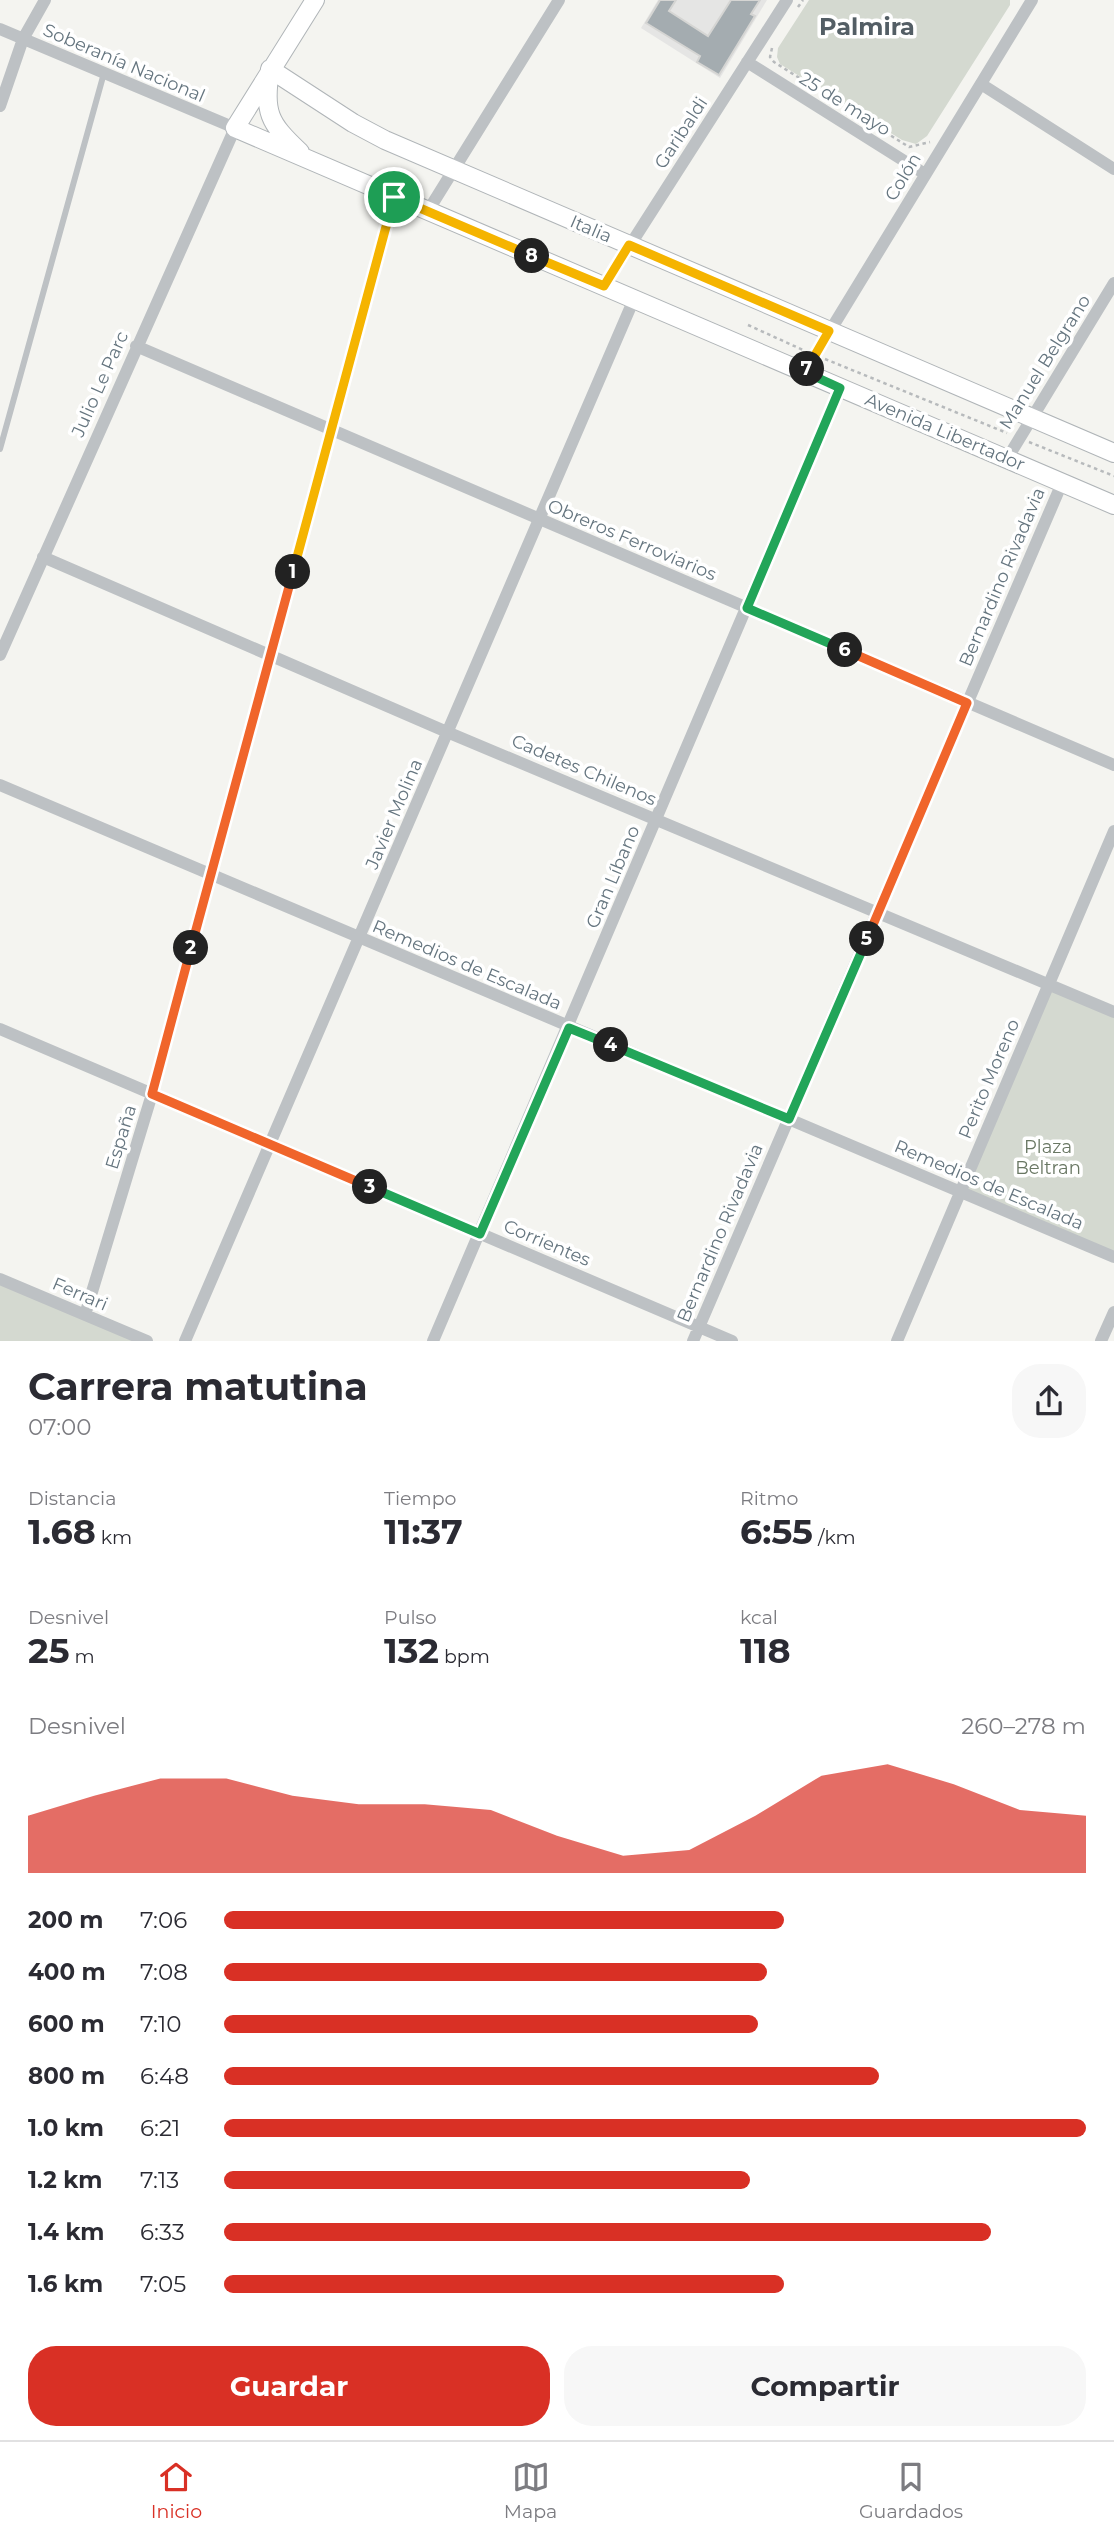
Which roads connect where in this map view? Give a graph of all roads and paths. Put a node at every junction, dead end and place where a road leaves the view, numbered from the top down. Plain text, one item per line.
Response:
1 (46, 0) edge
2 (315, 0) edge
3 (559, 0) edge
4 (803, 0) edge
5 (1032, 0) edge
6 (792, 5) edge
7 (0, 29) edge
8 (23, 39) junction
9 (778, 39) dead end
10 (747, 62) junction
11 (270, 69) junction
12 (104, 73) junction
13 (981, 84) junction
14 (0, 106) edge
15 (235, 128) junction
16 (935, 138) dead end
17 (308, 159) junction
18 (1114, 169) edge
19 (453, 170) junction
20 (925, 174) junction
21 (394, 197) junction
22 (428, 211) junction
23 (629, 245) junction
24 (1114, 284) edge
25 (604, 286) junction
26 (634, 299) junction
27 (748, 325) dead end
28 (829, 331) junction
29 (136, 346) junction
30 (815, 355) junction
31 (805, 372) junction
32 (840, 388) junction
33 (1031, 418) junction
34 (331, 431) junction
35 (1019, 438) junction
36 (0, 449) edge
37 (1114, 453) edge
38 (1007, 459) junction
39 (1114, 476) edge
40 (1062, 483) junction
41 (1114, 505) edge
42 (539, 520) junction
43 (43, 556) junction
44 (747, 608) junction
45 (0, 655) edge
46 (270, 655) junction
47 (967, 703) junction
48 (447, 732) junction
49 (1114, 765) edge
50 (0, 785) edge
51 (656, 820) junction
52 (1114, 831) edge
53 (211, 875) junction
54 (878, 913) junction
55 (360, 939) junction
56 (1048, 984) junction
57 (1114, 1012) edge
58 (569, 1028) junction
59 (0, 1029) edge
60 (152, 1094) junction
61 (789, 1119) junction
62 (271, 1144) junction
63 (961, 1192) junction
64 (480, 1234) junction
65 (1114, 1257) edge
66 (0, 1279) edge
67 (1114, 1312) edge
68 (85, 1315) junction
69 (699, 1327) junction
70 (147, 1341) edge
71 (185, 1341) edge
72 (433, 1341) edge
73 (693, 1341) edge
74 (732, 1341) edge
75 (897, 1341) edge
76 (1101, 1341) edge

1 - 8 street
2 - 11 main road
3 - 19 street
4 - 6 path
5 - 13 street, Colón
6 - 10 street, Garibaldi
7 - 8 street, Soberanía Nacional
8 - 12 street, Soberanía Nacional
8 - 14 street
9 - 16 path
10 - 20 street, 25 de mayo
10 - 23 street, Garibaldi
11 - 15 main road
11 - 17 main road
11 - 19 main road, Italia
12 - 15 street, Soberanía Nacional
12 - 36 lane
13 - 18 street
13 - 20 street, Colón
15 - 17 main road, Avenida Libertador
15 - 29 street, Julio Le Parc
17 - 21 main road, Avenida Libertador
19 - 22 street
19 - 23 main road, Italia
20 - 28 street, Colón
21 - 22 main road, Avenida Libertador
21 - 34 street, España
22 - 25 main road, Avenida Libertador
23 - 25 street, Garibaldi
23 - 28 main road, Italia
24 - 33 street, Manuel Belgrano
25 - 26 main road, Avenida Libertador
26 - 31 main road, Avenida Libertador
26 - 42 street, Javier Molina
27 - 30 path
28 - 30 street, Colón
28 - 33 main road, Italia
29 - 34 street, Obreros Ferroviarios
29 - 43 street, Julio Le Parc
30 - 31 street, Colón
30 - 35 path
31 - 32 main road, Avenida Libertador
32 - 38 main road, Avenida Libertador
32 - 44 street, Gran Líbano
33 - 35 street, Manuel Belgrano
33 - 37 main road, Italia
34 - 42 street, Obreros Ferroviarios
34 - 46 street, España
35 - 38 street, Manuel Belgrano
35 - 39 path
38 - 40 main road, Avenida Libertador
40 - 41 main road, Avenida Libertador
40 - 47 street, Bernardino Rivadavia
42 - 44 street, Obreros Ferroviarios
42 - 48 street, Javier Molina
43 - 45 street, Julio Le Parc
43 - 46 street, Cadetes Chilenos
44 - 47 street, Obreros Ferroviarios
44 - 51 street, Gran Líbano
46 - 48 street, Cadetes Chilenos
46 - 53 street, España
47 - 49 street, Obreros Ferroviarios
47 - 54 street, Bernardino Rivadavia
48 - 51 street, Cadetes Chilenos
48 - 55 street, Javier Molina
50 - 53 street, Remedios de Escalada
51 - 54 street, Cadetes Chilenos
51 - 58 street, Gran Líbano
52 - 56 street, Perito Moreno
53 - 55 street, Remedios de Escalada
53 - 60 street, España
54 - 56 street, Cadetes Chilenos
54 - 61 street, Bernardino Rivadavia
55 - 58 street, Remedios de Escalada
55 - 62 street, Javier Molina
56 - 57 street, Cadetes Chilenos
56 - 63 street, Perito Moreno
58 - 61 street, Remedios de Escalada
58 - 64 street, Gran Líbano
59 - 60 street, Corrientes
60 - 62 street, Corrientes
60 - 68 street, España
61 - 63 street, Remedios de Escalada
61 - 69 street, Bernardino Rivadavia
62 - 64 street, Corrientes
62 - 71 street, Javier Molina
63 - 65 street, Remedios de Escalada
63 - 75 street, Perito Moreno
64 - 69 street, Corrientes
64 - 72 street, Gran Líbano
66 - 68 street, Ferrari
67 - 76 street
68 - 70 street, Ferrari
69 - 73 street, Bernardino Rivadavia
69 - 74 street, Corrientes

